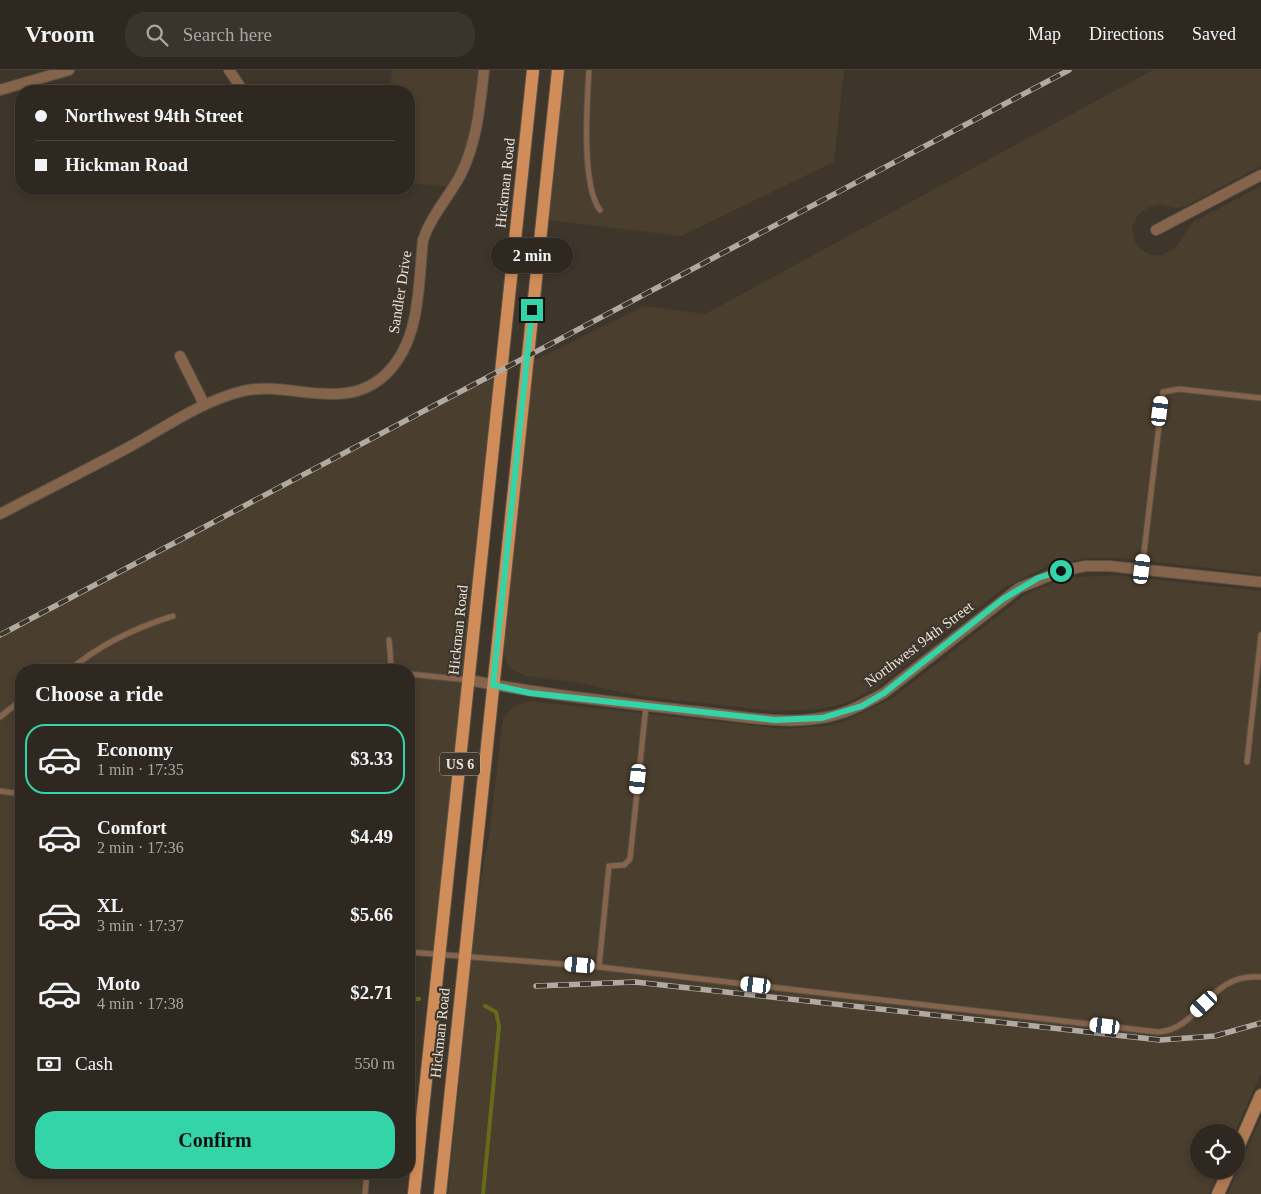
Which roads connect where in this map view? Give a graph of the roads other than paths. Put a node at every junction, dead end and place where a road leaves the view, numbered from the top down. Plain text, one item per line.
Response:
1 (69, 70) edge
2 (230, 70) edge
3 (484, 70) edge
4 (533, 70) edge
5 (558, 70) edge
6 (589, 70) edge
7 (17, 85) edge
8 (239, 85) edge
9 (15, 86) edge
10 (0, 90) edge
11 (1261, 175) edge
12 (600, 210) dead end
13 (1156, 230) dead end
14 (180, 356) dead end
15 (1261, 398) edge
16 (204, 404) junction
17 (0, 514) edge
18 (1142, 569) junction
19 (1261, 582) edge
20 (173, 616) dead end
21 (1261, 636) edge
22 (389, 640) dead end
23 (77, 664) edge
24 (391, 664) edge
25 (415, 675) edge
26 (469, 680) junction
27 (493, 685) junction
28 (15, 705) edge
29 (646, 706) junction
30 (0, 717) edge
31 (1247, 762) dead end
32 (0, 791) edge
33 (15, 793) edge
34 (415, 952) edge
35 (439, 954) junction
36 (464, 956) junction
37 (599, 967) junction
38 (1261, 977) edge
39 (1261, 1095) edge
40 (1245, 1131) edge
41 (366, 1179) edge
42 (1224, 1179) edge
43 (365, 1194) edge
44 (414, 1194) edge
45 (440, 1194) edge
46 (1218, 1194) edge

1 - 7 street
2 - 8 street
3 - 16 street, Sandler Drive
4 - 26 main road, Hickman Road / US 6
5 - 27 main road, Hickman Road / US 6
6 - 12 lane
9 - 10 street
11 - 13 street
14 - 16 street
15 - 18 lane
16 - 17 street, Sandler Drive
18 - 19 street, Northwest 94th Street
18 - 29 street, Northwest 94th Street
20 - 23 lane
21 - 31 lane
22 - 24 lane
25 - 26 lane
26 - 27 street, Northwest 94th Street
26 - 35 main road, Hickman Road / US 6
27 - 29 street, Northwest 94th Street
27 - 36 main road, Hickman Road / US 6
28 - 30 lane
29 - 37 lane
32 - 33 lane
34 - 35 lane
35 - 36 lane
35 - 44 main road, Hickman Road / US 6
36 - 37 lane
36 - 45 main road, Hickman Road / US 6
37 - 38 lane
39 - 40 street
41 - 43 lane
42 - 46 street

